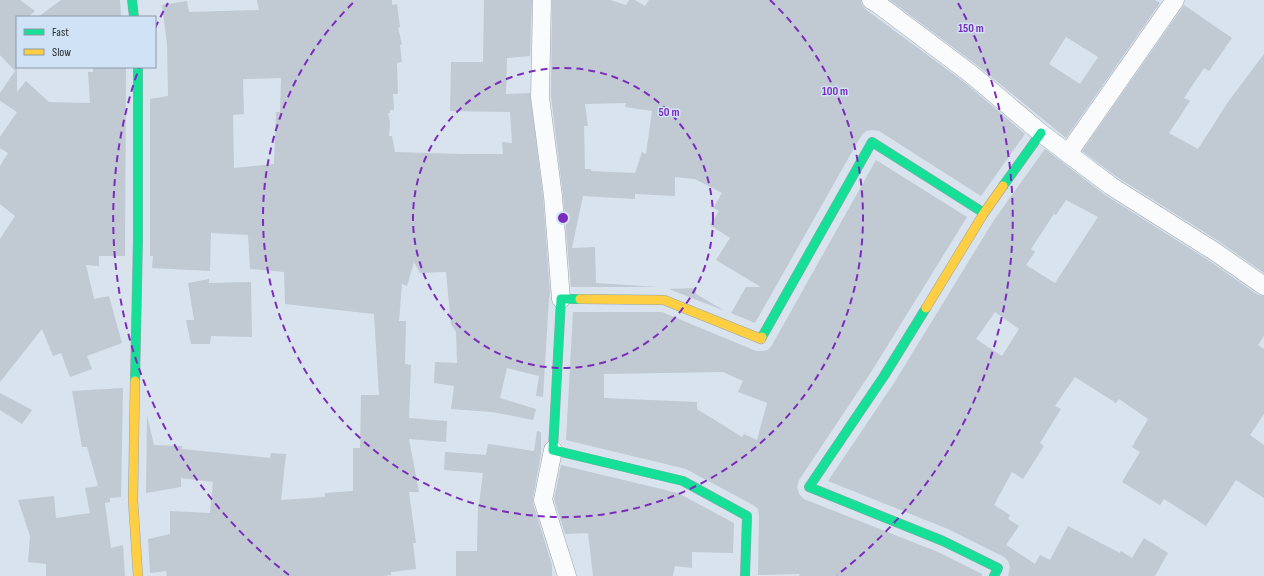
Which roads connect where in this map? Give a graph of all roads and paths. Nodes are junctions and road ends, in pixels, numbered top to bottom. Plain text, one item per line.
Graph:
1 (132, 0) edge
2 (542, 0) edge
3 (871, 0) edge
4 (1175, 0) edge
5 (134, 16) edge
6 (138, 68) edge
7 (1041, 133) junction
8 (1068, 152) junction
9 (984, 213) junction
10 (1264, 286) edge
11 (561, 299) junction
12 (554, 450) junction
13 (138, 576) edge
14 (567, 576) edge
15 (745, 576) edge
16 (994, 576) edge

1 - 5 street
2 - 11 street
3 - 7 street
4 - 8 street
6 - 13 street
7 - 8 street
7 - 9 street
8 - 10 street
9 - 11 street
9 - 16 street
11 - 12 street
12 - 14 street
12 - 15 street

